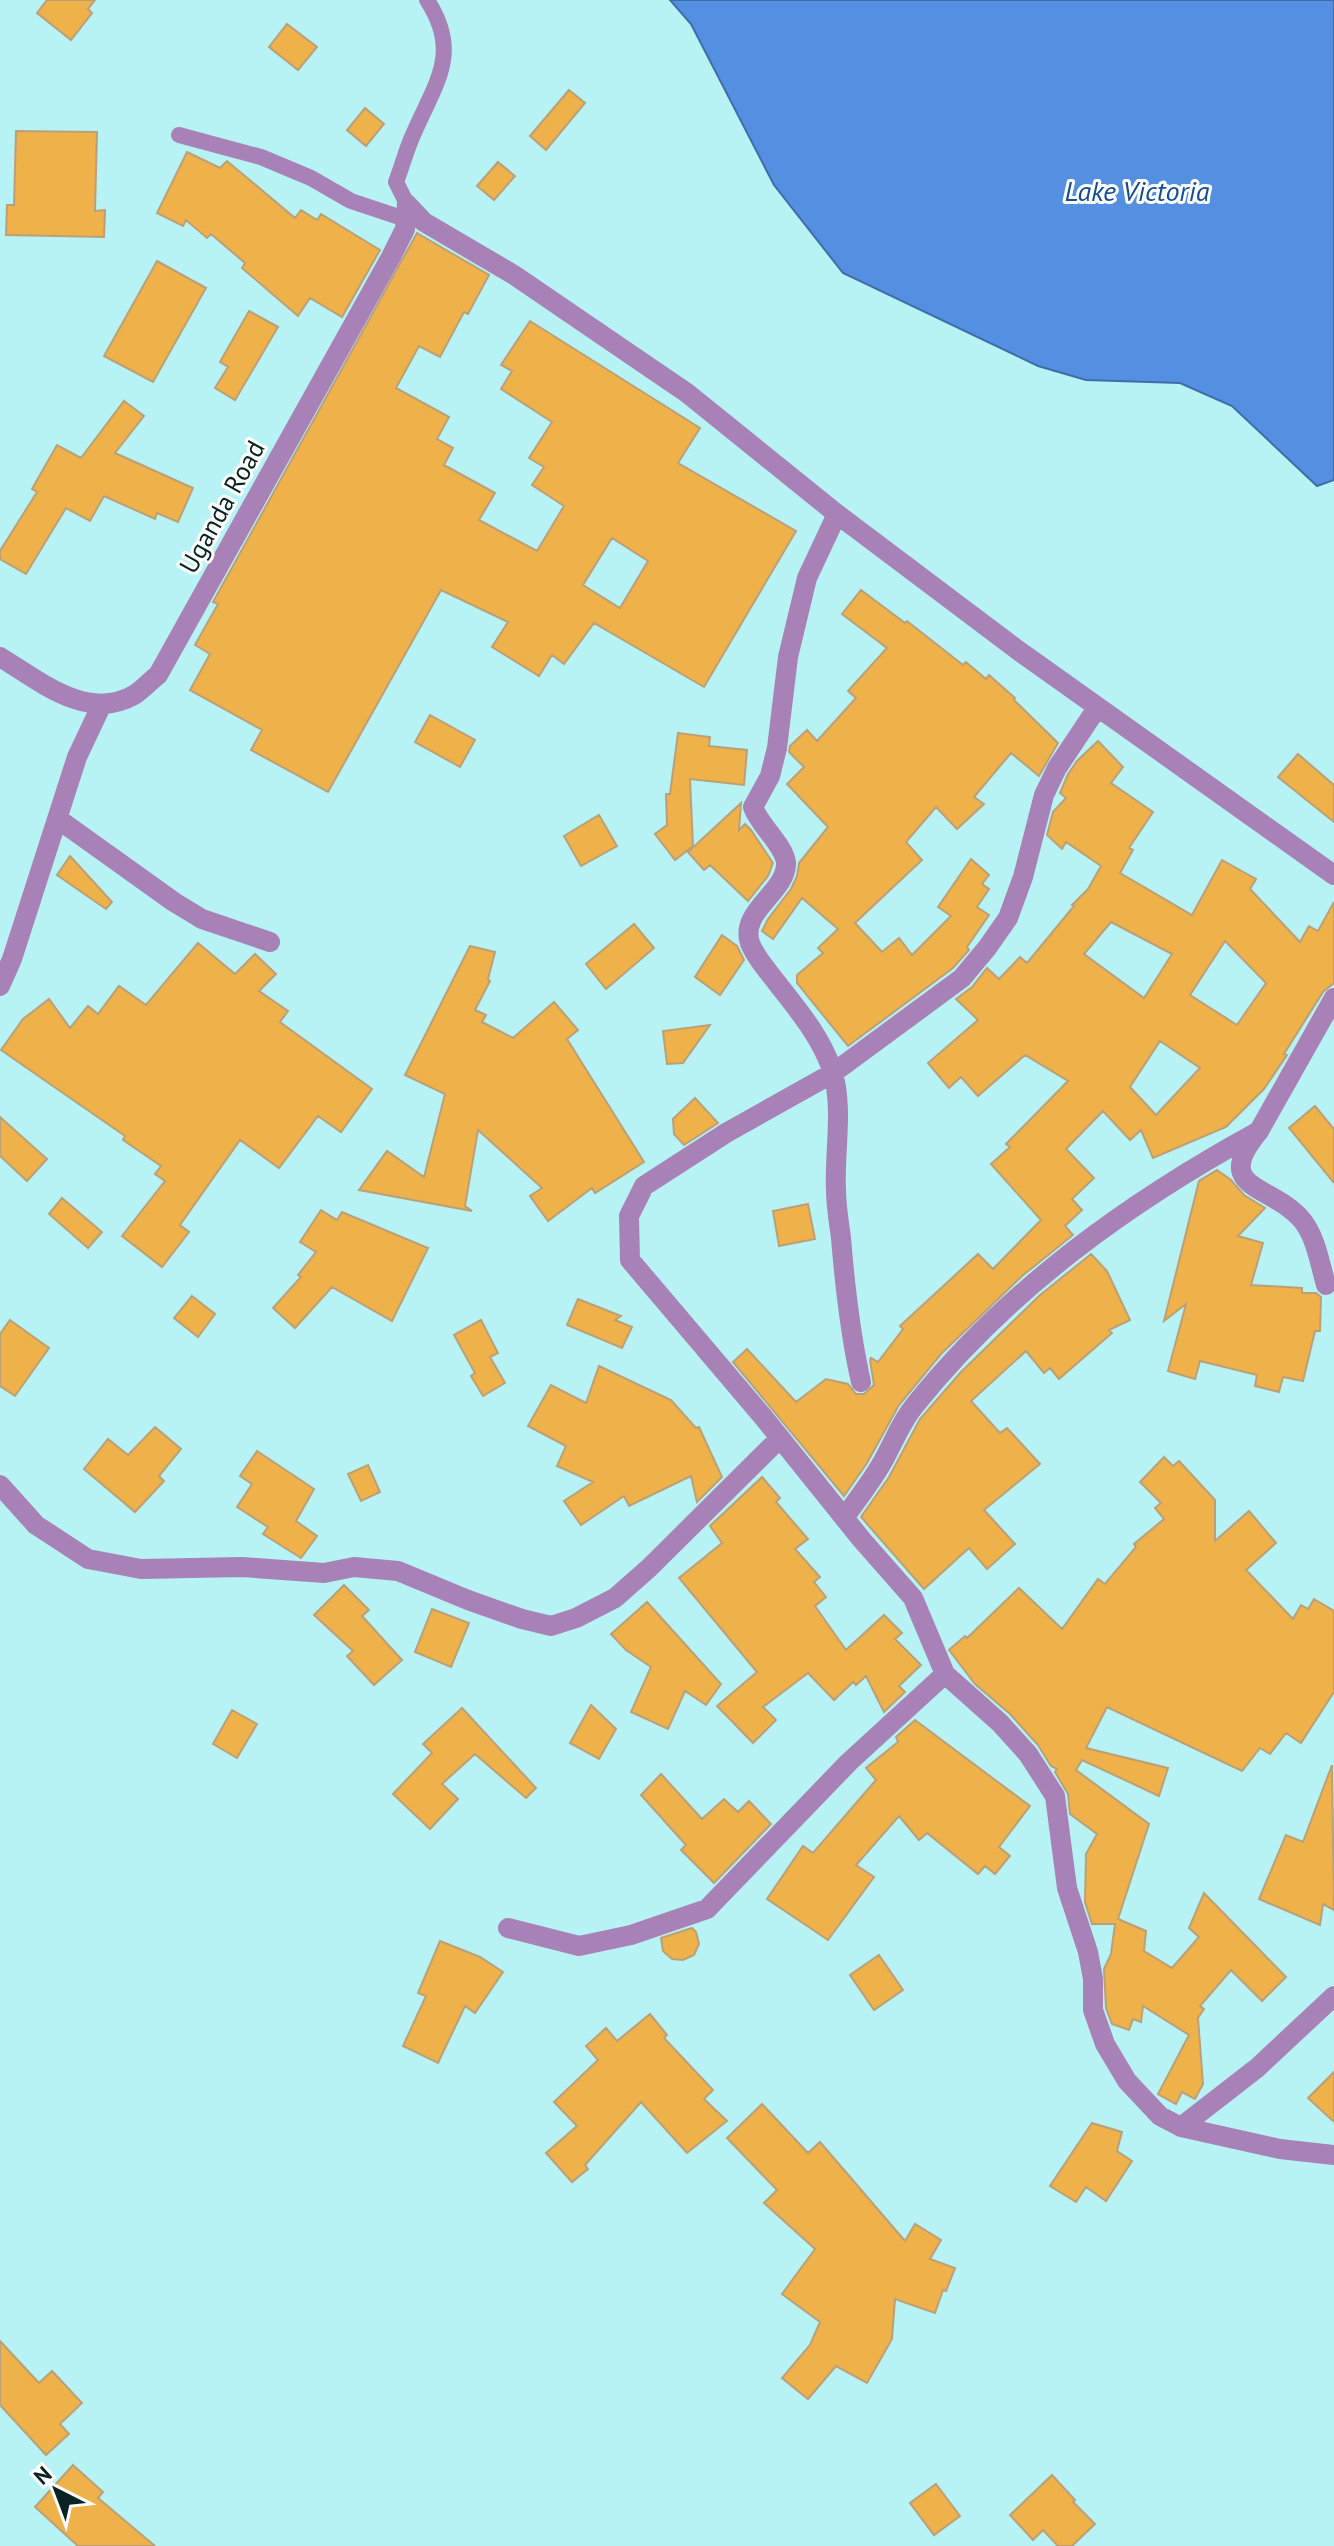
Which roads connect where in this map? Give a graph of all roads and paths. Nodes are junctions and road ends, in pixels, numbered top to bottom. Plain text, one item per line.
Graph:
1 (427, 0) edge
2 (179, 135) dead end
3 (406, 212) junction
4 (837, 514) junction
5 (0, 657) edge
6 (102, 704) junction
7 (1097, 708) junction
8 (58, 819) junction
9 (1334, 875) edge
10 (270, 942) dead end
11 (0, 986) edge
12 (1334, 998) edge
13 (833, 1073) junction
14 (1259, 1131) junction
15 (1326, 1285) dead end
16 (861, 1382) dead end
17 (780, 1438) junction
18 (0, 1485) edge
19 (844, 1518) junction
20 (945, 1674) junction
21 (508, 1928) dead end
22 (1334, 1996) edge
23 (1181, 2127) junction
24 (1334, 2155) edge

1 - 3 lane
2 - 3 lane
3 - 4 street
3 - 6 street, Uganda Road
4 - 7 street
4 - 13 street
5 - 6 street
6 - 8 street
7 - 9 street
7 - 13 street
8 - 10 street
8 - 11 street
12 - 14 street
13 - 16 street
13 - 17 street
14 - 15 street
14 - 19 street
17 - 18 street
17 - 19 street
19 - 20 street
20 - 21 street
20 - 23 street
22 - 23 street
23 - 24 street

